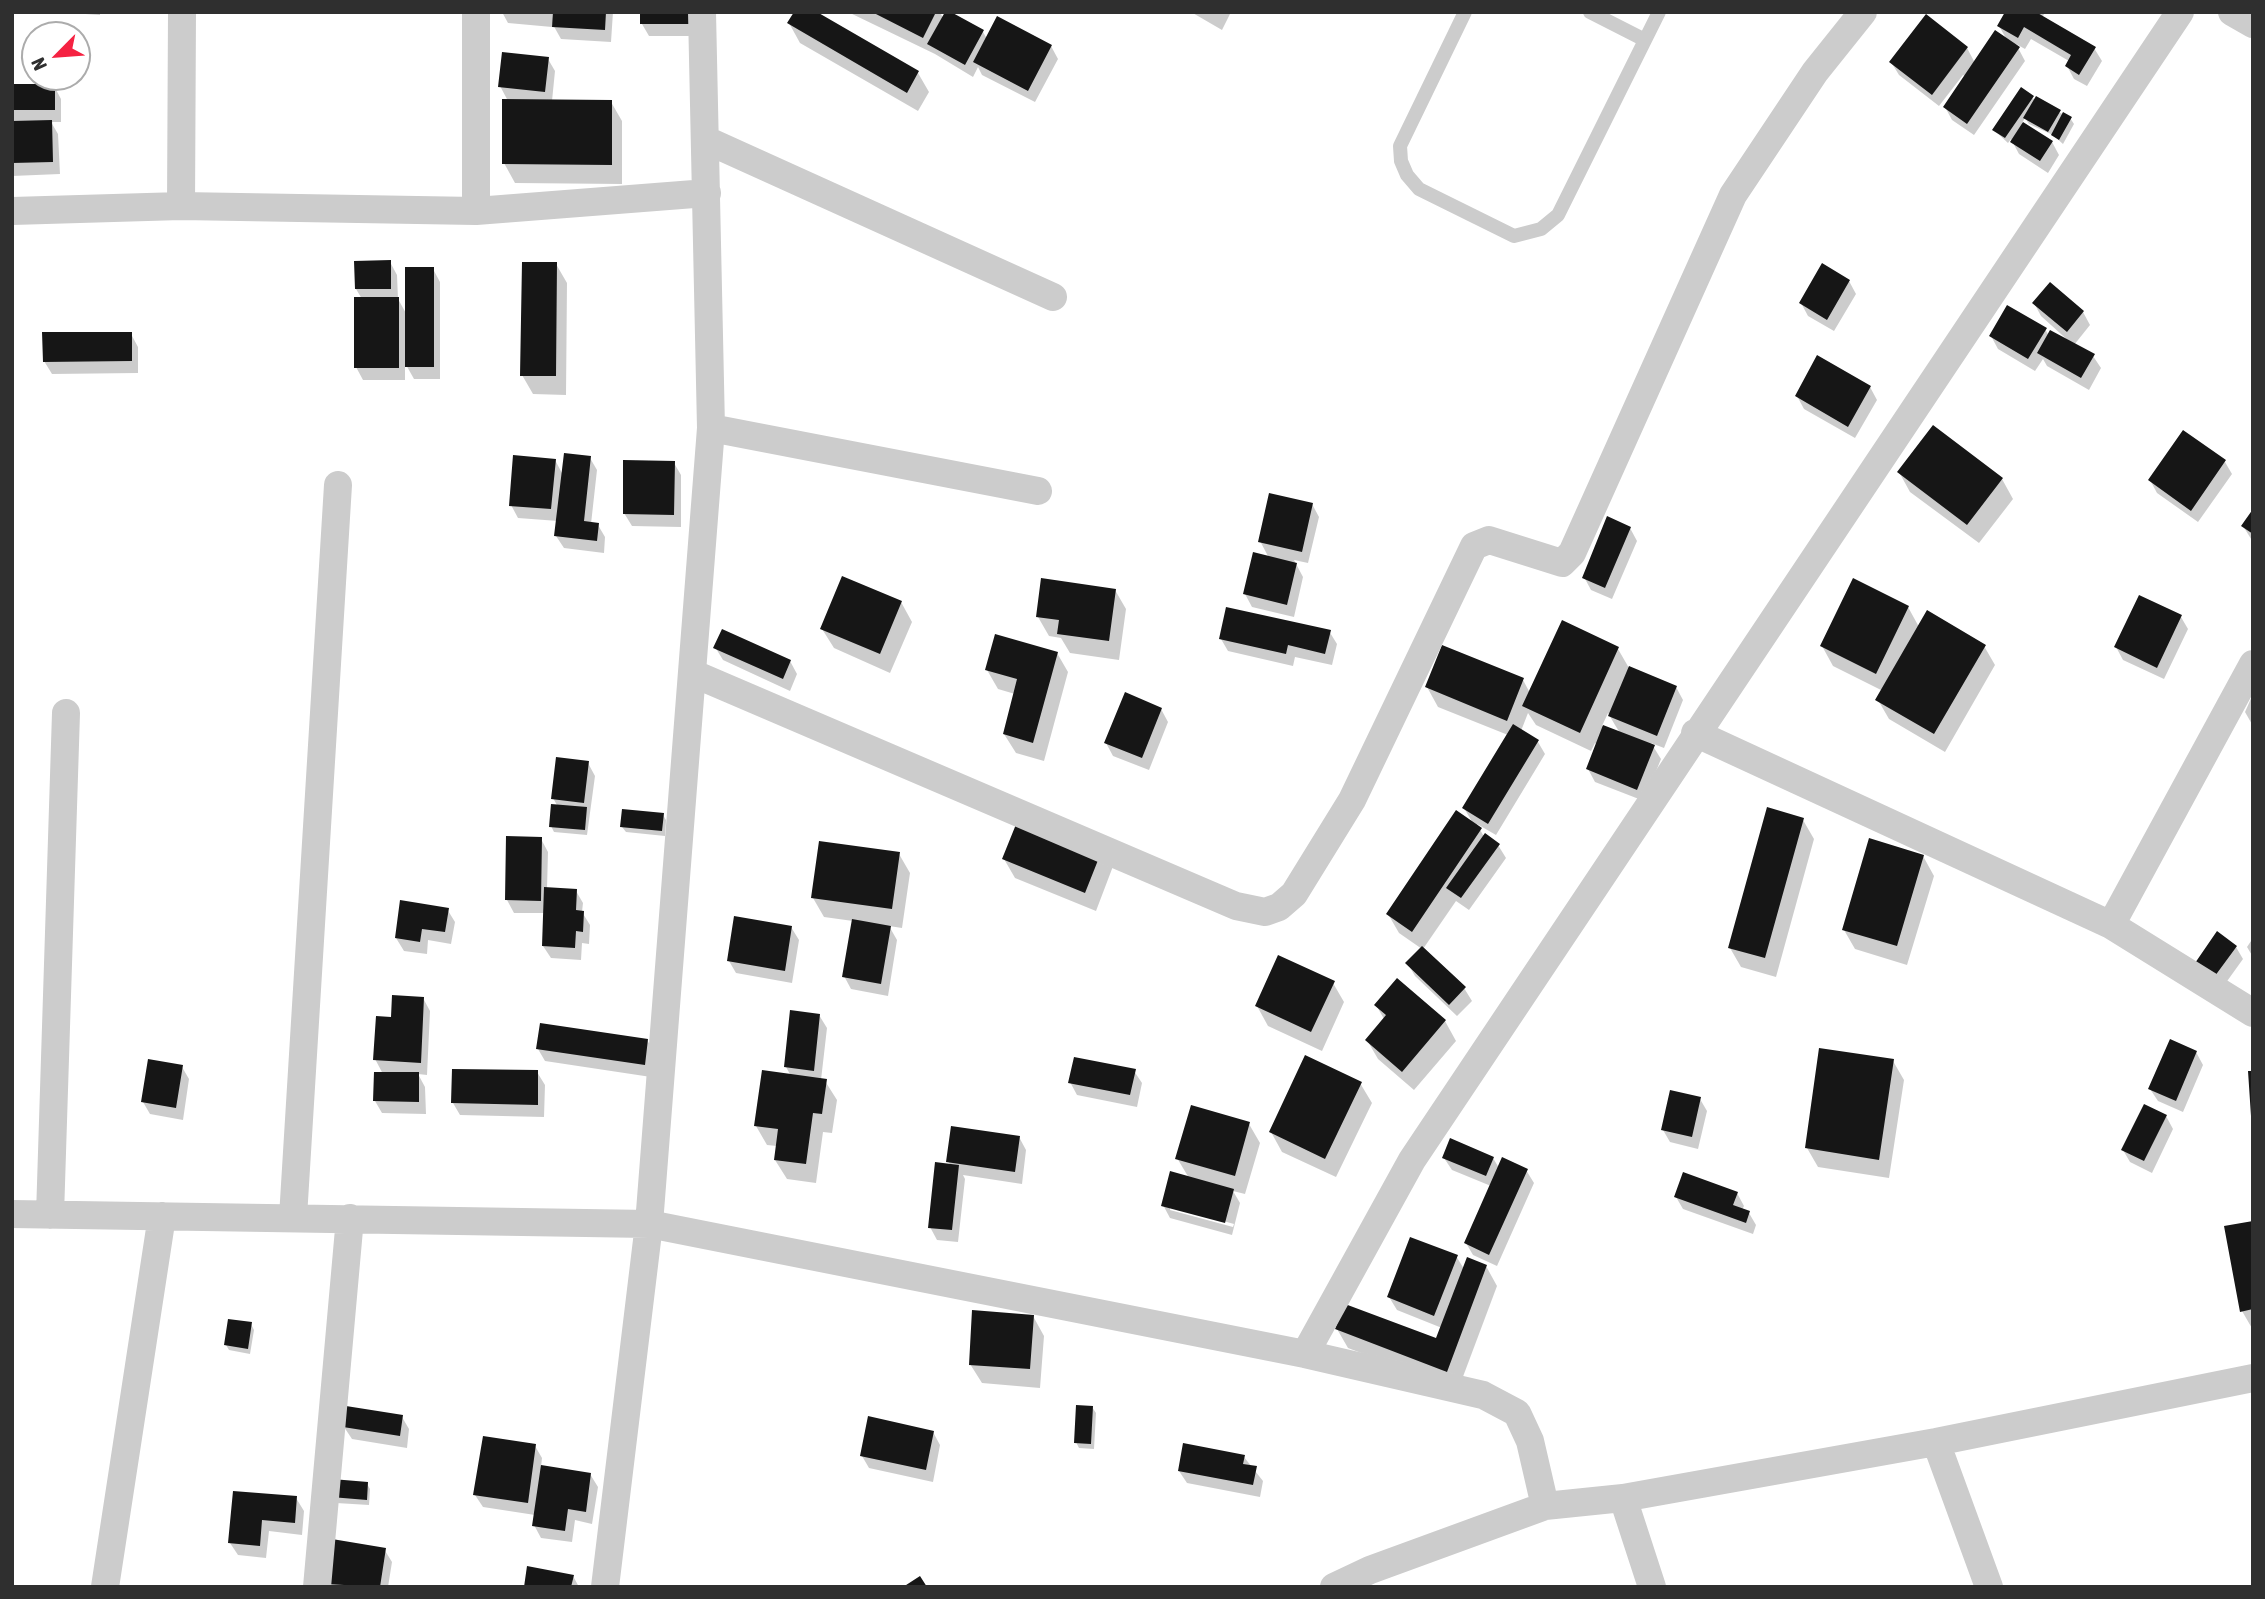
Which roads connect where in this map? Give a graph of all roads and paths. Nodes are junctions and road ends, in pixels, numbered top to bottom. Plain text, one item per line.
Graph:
1 (182, 12) edge
2 (476, 12) edge
3 (702, 12) edge
4 (1465, 12) edge
5 (1590, 12) edge
6 (1659, 12) edge
7 (1863, 12) edge
8 (2180, 12) edge
9 (2232, 12) edge
10 (2253, 24) edge
11 (1645, 40) junction
12 (706, 141) junction
13 (707, 193) junction
14 (181, 206) junction
15 (12, 211) edge
16 (476, 211) junction
17 (1053, 297) dead end
18 (711, 428) junction
19 (338, 485) dead end
20 (1038, 491) dead end
21 (2253, 664) edge
22 (692, 673) junction
23 (66, 713) dead end
24 (1695, 733) junction
25 (2111, 925) junction
26 (2253, 1013) edge
27 (12, 1214) edge
28 (50, 1215) junction
29 (162, 1216) junction
30 (293, 1217) junction
31 (350, 1218) junction
32 (649, 1224) junction
33 (1305, 1354) junction
34 (2253, 1378) edge
35 (1936, 1442) junction
36 (1623, 1498) junction
37 (1545, 1506) junction
38 (105, 1587) edge
39 (317, 1587) edge
40 (605, 1587) edge
41 (1334, 1587) edge
42 (1652, 1587) edge
43 (1989, 1587) edge

1 - 14 street
2 - 16 street
3 - 12 street
4 - 11 lane
5 - 11 lane
6 - 11 lane
7 - 22 street
8 - 24 street
9 - 10 street
12 - 13 street
12 - 17 street
13 - 16 street
13 - 18 street
14 - 15 street
14 - 16 street
18 - 20 street
18 - 22 street
19 - 30 street
21 - 25 street
22 - 32 street
23 - 28 street
24 - 25 street
24 - 33 street
25 - 26 street
27 - 28 street
28 - 29 street
29 - 30 street
29 - 38 street
30 - 31 street
31 - 32 street
31 - 39 street
32 - 33 street
32 - 40 street
33 - 37 street
34 - 35 street
35 - 36 street
35 - 43 street
36 - 37 street
36 - 42 street
37 - 41 street

